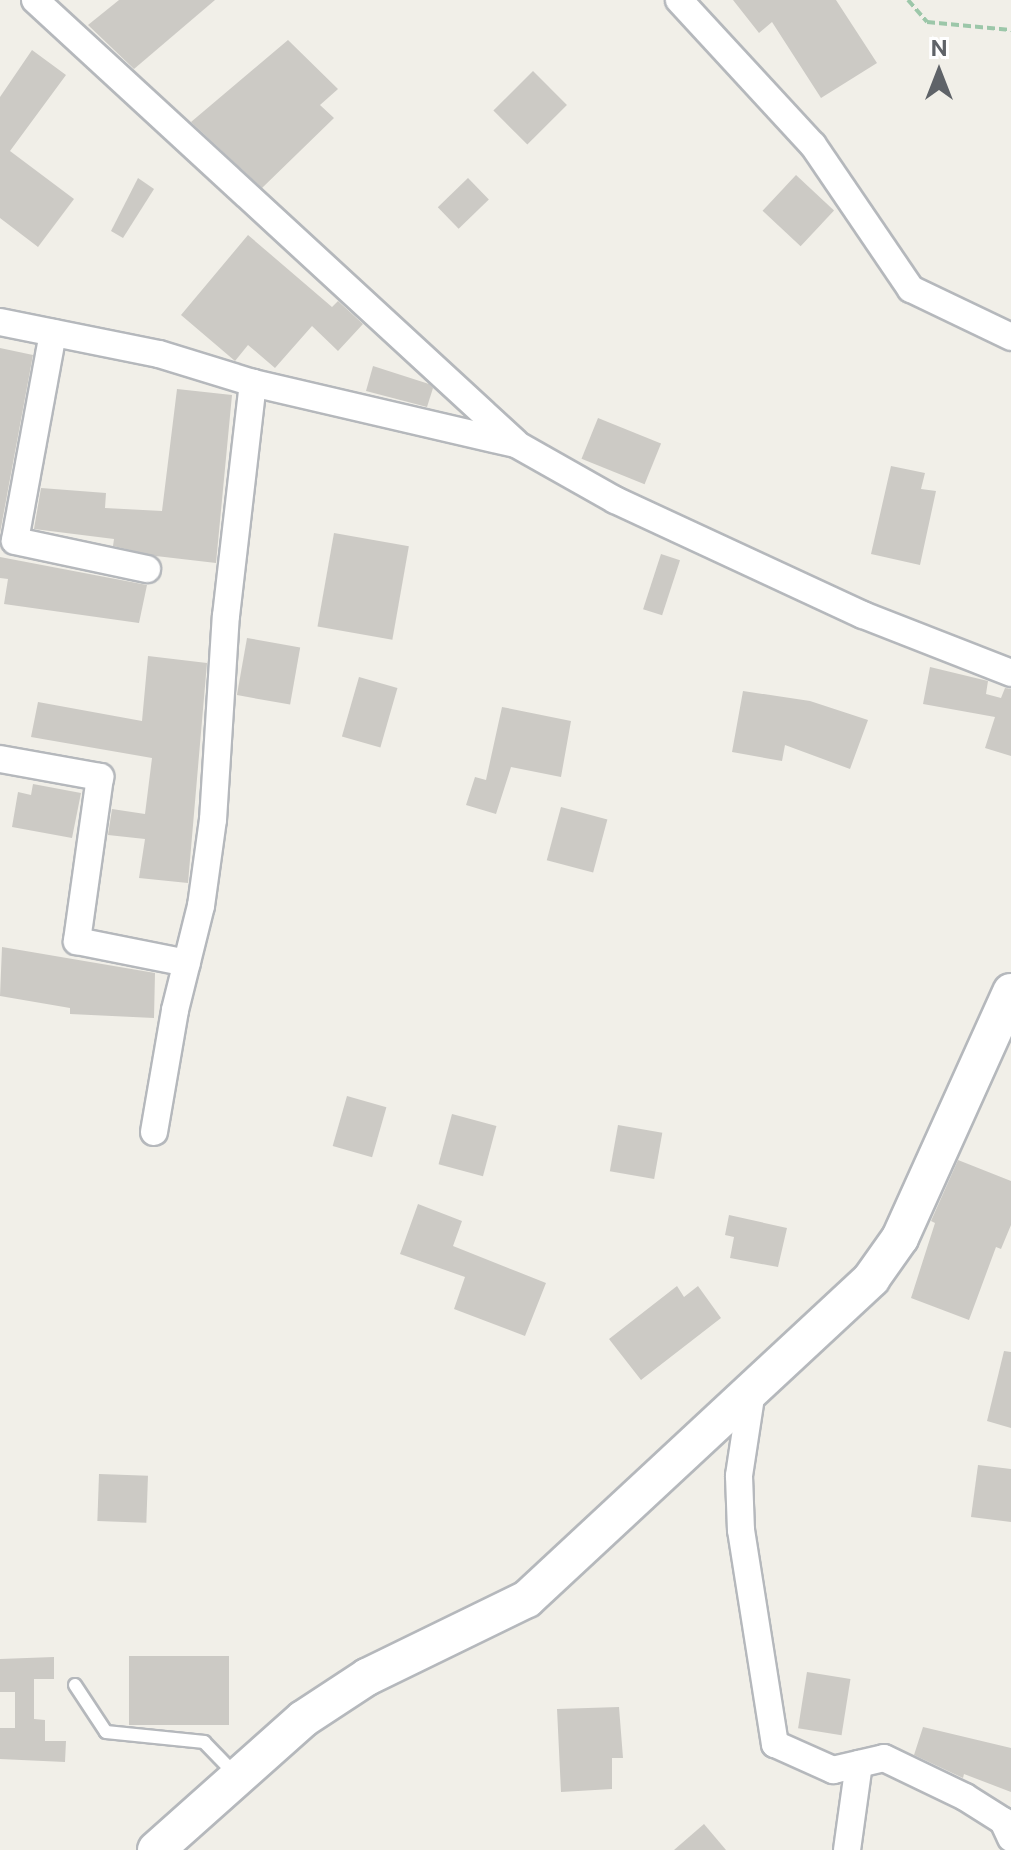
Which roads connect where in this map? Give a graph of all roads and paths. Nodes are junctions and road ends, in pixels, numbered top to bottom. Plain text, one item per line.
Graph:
1 (35, 0) edge
2 (679, 0) edge
3 (908, 0) edge
4 (1011, 30) edge
5 (0, 322) edge
6 (53, 333) junction
7 (1011, 337) edge
8 (253, 383) junction
9 (516, 444) junction
10 (147, 569) dead end
11 (1011, 673) edge
12 (0, 759) edge
13 (187, 963) junction
14 (1011, 992) edge
15 (154, 1132) dead end
16 (753, 1384) junction
17 (75, 1685) dead end
18 (859, 1764) junction
19 (238, 1778) junction
20 (1011, 1838) edge
21 (156, 1850) edge
22 (847, 1850) edge

1 - 9 street
2 - 7 street
3 - 4 path
5 - 6 street
6 - 8 street
6 - 10 street
8 - 9 street
8 - 13 street
9 - 11 street
12 - 13 street
13 - 15 street
14 - 16 street
16 - 18 street
16 - 19 street
17 - 19 lane
18 - 20 street
18 - 22 street
19 - 21 street

